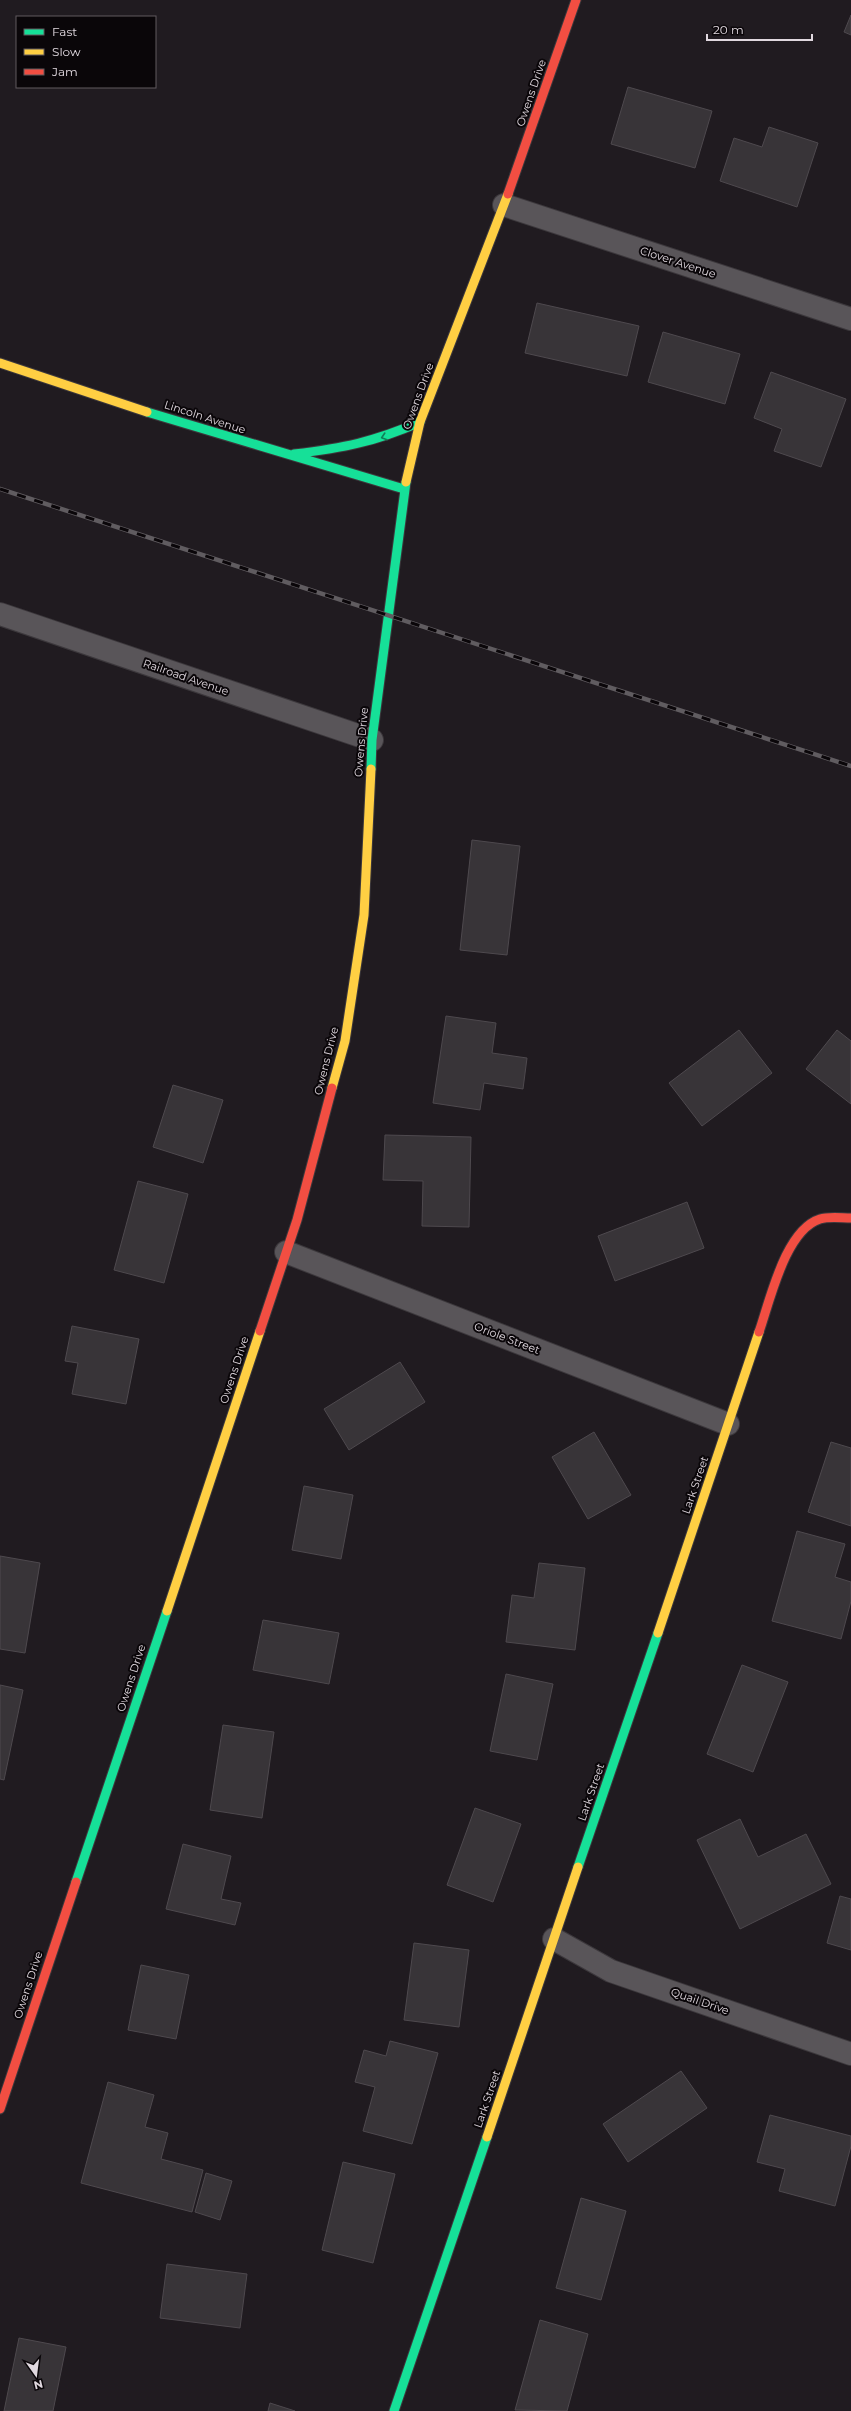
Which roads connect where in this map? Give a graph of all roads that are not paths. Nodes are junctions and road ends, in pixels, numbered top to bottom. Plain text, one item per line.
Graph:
1 (576, 0) edge
2 (504, 204) junction
3 (851, 319) edge
4 (0, 363) edge
5 (420, 422) junction
6 (285, 455) junction
7 (404, 489) junction
8 (0, 614) edge
9 (372, 740) junction
10 (849, 1217) edge
11 (286, 1252) junction
12 (728, 1424) junction
13 (554, 1939) junction
14 (851, 2054) edge
15 (0, 2109) edge
16 (394, 2411) edge

1 - 2 street, Owens Drive
2 - 3 street, Clover Avenue
2 - 5 street, Owens Drive
4 - 6 street, Lincoln Avenue
5 -> 6 street
5 - 7 street, Owens Drive
6 - 7 street, Lincoln Avenue
7 - 9 street, Owens Drive
8 - 9 street, Railroad Avenue
9 - 11 street, Owens Drive
10 - 12 street, Lark Street
11 - 12 street, Oriole Street
11 - 15 street, Owens Drive
12 - 13 street, Lark Street
13 - 14 street, Quail Drive
13 - 16 street, Lark Street

